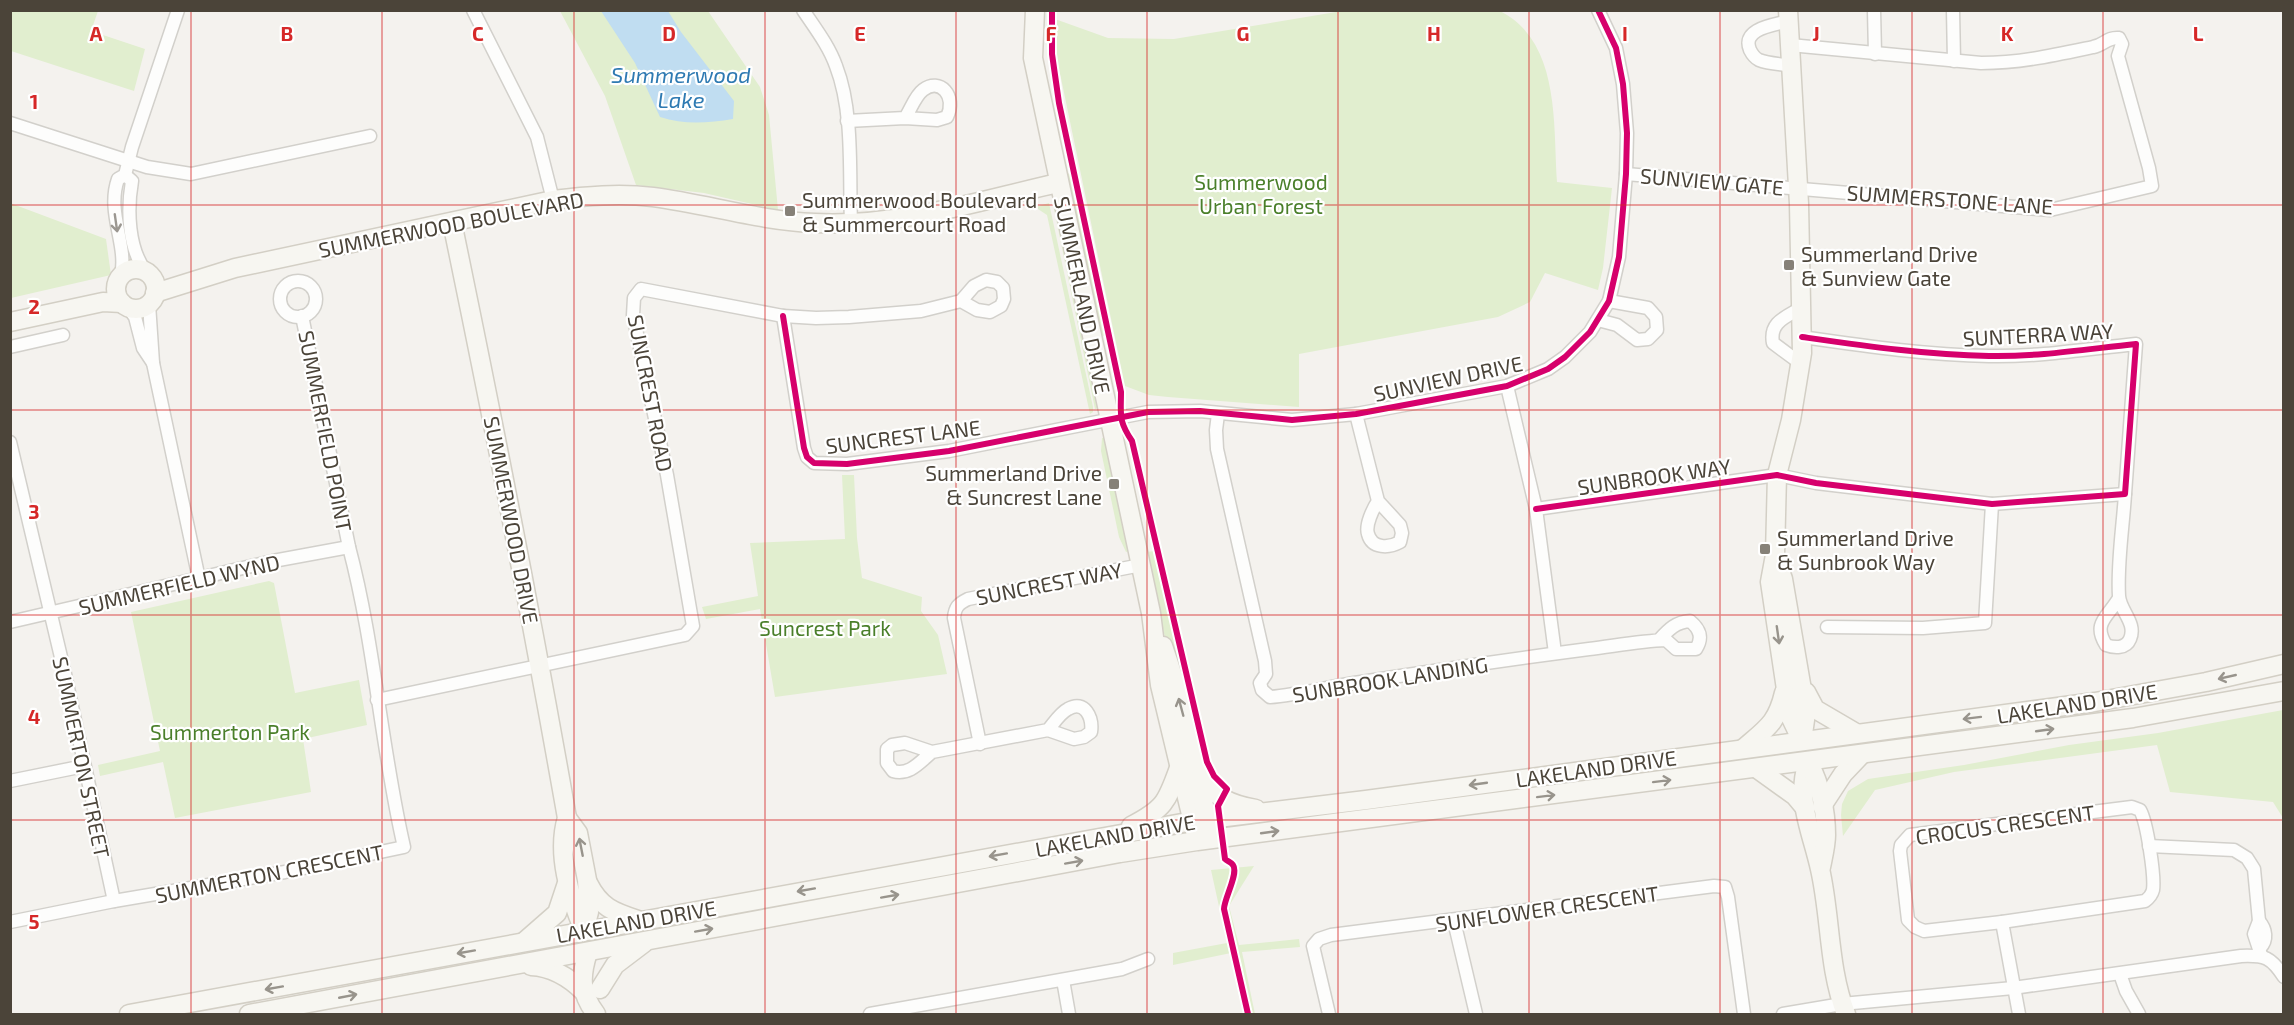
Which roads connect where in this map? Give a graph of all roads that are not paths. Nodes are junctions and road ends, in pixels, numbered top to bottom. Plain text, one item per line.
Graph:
1 (178, 10) edge
2 (473, 10) edge
3 (802, 10) edge
4 (1035, 10) edge
5 (1598, 10) edge
6 (1874, 10) edge
7 (1953, 10) edge
8 (1788, 16) edge
9 (1790, 45) junction
10 (1875, 54) junction
11 (1954, 61) junction
12 (1792, 66) junction
13 (905, 118) dead end
14 (847, 122) junction
15 (10, 123) edge
16 (370, 136) dead end
17 (129, 162) junction
18 (1626, 174) junction
19 (126, 175) junction
20 (1058, 183) junction
21 (1798, 188) junction
22 (553, 200) junction
23 (452, 222) junction
24 (851, 223) junction
25 (119, 279) junction
26 (150, 286) junction
27 (961, 301) dead end
28 (1609, 301) junction
29 (124, 305) junction
30 (1801, 308) junction
31 (10, 311) edge
32 (303, 316) dead end
33 (783, 316) junction
34 (34, 318) junction
35 (1598, 320) junction
36 (10, 322) edge
37 (63, 335) dead end
38 (1802, 337) junction
39 (38, 340) junction
40 (10, 346) edge
41 (153, 363) junction
42 (1800, 363) junction
43 (1507, 386) junction
44 (1218, 414) junction
45 (1356, 414) junction
46 (1110, 420) junction
47 (10, 442) edge
48 (1777, 475) junction
49 (2125, 494) junction
50 (1378, 501) dead end
51 (1992, 504) junction
52 (1536, 509) junction
53 (349, 547) junction
54 (1141, 565) junction
55 (199, 579) junction
56 (2119, 598) dead end
57 (50, 613) junction
58 (10, 622) edge
59 (1827, 627) dead end
60 (1659, 640) dead end
61 (1555, 653) junction
62 (540, 664) junction
63 (2283, 664) edge
64 (1794, 687) junction
65 (2283, 691) edge
66 (377, 700) junction
67 (1048, 730) dead end
68 (1856, 733) junction
69 (1802, 741) junction
70 (980, 744) junction
71 (1744, 748) junction
72 (1783, 751) junction
73 (932, 752) dead end
74 (1862, 754) junction
75 (1816, 757) junction
76 (1188, 764) junction
77 (84, 766) junction
78 (1756, 768) junction
79 (10, 781) edge
80 (1813, 807) junction
81 (1267, 812) junction
82 (567, 818) junction
83 (1200, 820) junction
84 (1117, 833) junction
85 (1204, 841) junction
86 (2149, 846) junction
87 (587, 880) junction
88 (568, 881) junction
89 (114, 901) junction
90 (640, 921) junction
91 (1454, 921) junction
92 (10, 922) edge
93 (2002, 922) junction
94 (584, 931) junction
95 (605, 939) junction
96 (532, 940) junction
97 (647, 941) junction
98 (568, 945) junction
99 (588, 952) junction
100 (2261, 952) junction
101 (1148, 959) dead end
102 (538, 960) junction
103 (512, 965) junction
104 (2120, 974) junction
105 (2283, 977) edge
106 (1063, 980) junction
107 (2013, 988) junction
108 (592, 990) junction
109 (1844, 1009) edge
110 (911, 1010) edge
111 (129, 1014) edge
112 (249, 1014) edge
113 (596, 1014) edge
114 (870, 1014) edge
115 (1069, 1014) edge
116 (1329, 1014) edge
117 (1476, 1014) edge
118 (1744, 1014) edge
119 (1783, 1014) edge
120 (2019, 1014) edge
121 (2139, 1014) edge

1 - 17 street
2 - 22 street
3 - 14 street
4 - 20 main road, SUMMERLAND DRIVE
5 - 18 street, SUNVIEW DRIVE
6 - 10 street
7 - 11 street
8 - 9 main road
8 - 12 street
9 - 10 street, SUMMERSTONE LANE
9 - 12 main road
10 - 11 street, SUMMERSTONE LANE
11 - 21 street, SUMMERSTONE LANE
12 - 21 main road
13 - 14 street
14 - 24 street
15 - 17 street
16 - 17 street
17 - 19 street
18 - 21 street, SUNVIEW GATE
18 - 28 street, SUNVIEW DRIVE
19 -> 25 street
19 - 26 street
20 - 24 main road, SUMMERWOOD BOULEVARD
20 - 46 main road, SUMMERLAND DRIVE
21 - 30 main road
22 - 23 main road, SUMMERWOOD BOULEVARD
22 - 24 main road, SUMMERWOOD BOULEVARD
23 - 26 main road, SUMMERWOOD BOULEVARD
23 - 62 main road, SUMMERWOOD DRIVE
25 - 26 main road
25 - 29 main road
25 - 31 main road
26 - 29 main road
26 - 41 street
27 - 33 street, SUNCREST ROAD
28 - 35 street, SUNVIEW DRIVE
28 - 35 street
29 - 34 main road
29 - 41 street
30 - 38 main road
30 - 42 street
32 - 53 street, SUMMERFIELD POINT
33 - 46 street, SUNCREST LANE
33 - 62 street, SUNCREST ROAD
34 - 36 main road
34 - 39 street
35 - 43 street, SUNVIEW DRIVE
37 - 39 street
38 - 42 main road
38 - 49 street, SUNTERRA WAY
39 - 40 street
41 - 55 street
42 - 48 main road
43 - 45 street, SUNVIEW DRIVE
43 - 52 street
44 - 45 street, SUNVIEW DRIVE
44 - 46 street, SUNVIEW DRIVE
44 - 61 street, SUNBROOK LANDING
45 - 50 street
46 - 54 main road, SUMMERLAND DRIVE
47 - 57 street, SUMMERTON STREET
48 - 51 street
48 - 52 street, SUNBROOK WAY
48 - 64 main road
49 - 51 street
49 - 56 street
51 - 59 street
52 - 61 street
53 - 55 street, SUMMERFIELD WYND
53 - 66 street, SUMMERTON CRESCENT
54 - 70 street, SUNCREST WAY
54 - 76 main road, SUMMERLAND DRIVE
55 - 57 street, SUMMERFIELD WYND
57 - 58 street, SUMMERFIELD WYND
57 - 77 street, SUMMERTON STREET
60 - 61 street, SUNBROOK LANDING
62 - 66 street
62 - 82 main road, SUMMERWOOD DRIVE
63 -> 68 main road, LAKELAND DRIVE
64 - 68 main road
64 - 69 main road
64 - 71 main road
74 -> 65 main road, LAKELAND DRIVE
66 - 89 street, SUMMERTON CRESCENT
67 - 70 street
68 - 69 main road, LAKELAND DRIVE
68 - 75 main road
69 - 71 main road, LAKELAND DRIVE
69 - 72 main road
69 - 75 main road
70 - 73 street
71 - 72 main road
71 -> 81 main road, LAKELAND DRIVE
72 - 75 main road
72 - 78 main road
74 - 75 main road, LAKELAND DRIVE
74 - 80 main road
75 - 78 main road, LAKELAND DRIVE
75 - 80 main road
76 - 81 main road
76 - 83 main road, SUMMERLAND DRIVE
76 - 84 main road
77 - 79 street
77 - 89 street, SUMMERTON STREET
78 - 80 main road
85 -> 78 main road, LAKELAND DRIVE
80 - 109 main road
81 - 83 main road, LAKELAND DRIVE
87 -> 82 main road, SUMMERWOOD DRIVE
82 - 88 main road, SUMMERWOOD DRIVE
83 - 84 main road, LAKELAND DRIVE
83 - 85 main road, SUMMERLAND DRIVE
84 -> 90 main road, LAKELAND DRIVE
97 -> 85 main road, LAKELAND DRIVE
86 - 93 street, CROCUS CRESCENT
86 - 93 street, CROCUS CRESCENT
86 - 100 street
87 - 90 main road
87 - 94 main road, SUMMERWOOD DRIVE
88 - 94 main road, SUMMERWOOD DRIVE
88 - 96 main road
89 - 92 street, SUMMERTON CRESCENT
90 - 94 main road, LAKELAND DRIVE
90 - 95 main road
91 - 116 street, SUNFLOWER CRESCENT
91 - 117 street
91 - 118 street, SUNFLOWER CRESCENT
93 - 107 street
94 - 95 main road
94 - 96 main road, LAKELAND DRIVE
94 - 98 main road
95 - 97 main road
95 - 99 main road
96 - 98 main road
96 -> 111 main road, LAKELAND DRIVE
97 - 99 main road, LAKELAND DRIVE
97 - 108 main road
98 - 99 main road
98 - 102 main road
99 - 102 main road, LAKELAND DRIVE
99 - 108 main road
100 - 104 street
100 - 105 street
101 - 106 street
102 - 103 main road, LAKELAND DRIVE
103 - 108 main road
112 -> 103 main road, LAKELAND DRIVE
104 - 107 street
104 - 121 street
106 - 110 street
106 - 115 street
107 - 109 street
107 - 120 street
108 - 113 main road
109 - 119 street
110 - 114 street

